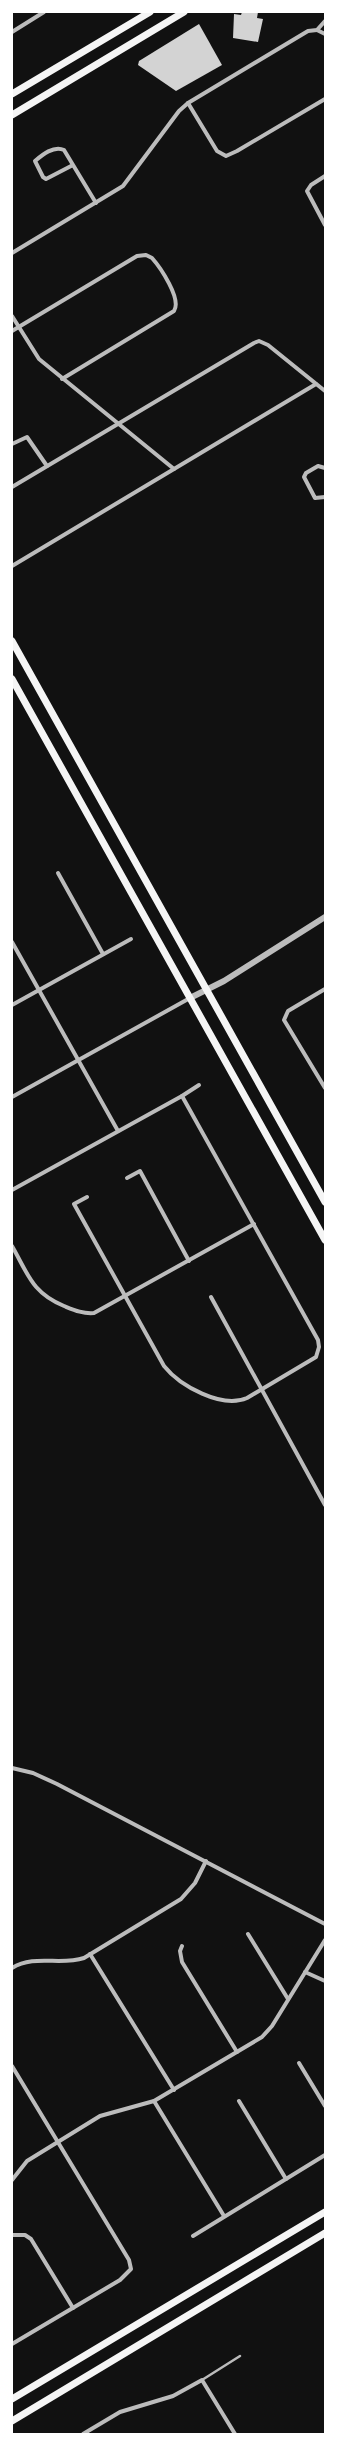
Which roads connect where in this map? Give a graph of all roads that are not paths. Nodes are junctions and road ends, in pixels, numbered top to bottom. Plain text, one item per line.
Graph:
1 (44, 12) edge
2 (150, 12) edge
3 (184, 12) edge
4 (325, 21) edge
5 (317, 30) junction
6 (12, 32) edge
7 (325, 34) edge
8 (12, 94) edge
9 (325, 99) edge
10 (188, 103) junction
11 (12, 115) edge
12 (73, 165) junction
13 (325, 176) edge
14 (96, 203) junction
15 (325, 225) edge
16 (12, 253) edge
17 (12, 316) edge
18 (19, 328) junction
19 (12, 332) edge
20 (62, 378) junction
21 (316, 384) junction
22 (325, 391) edge
23 (118, 424) junction
24 (12, 444) edge
25 (47, 466) junction
26 (325, 468) edge
27 (174, 469) junction
28 (12, 487) edge
29 (325, 498) edge
30 (12, 566) edge
31 (12, 641) edge
32 (12, 679) edge
33 (58, 873) dead end
34 (325, 918) edge
35 (131, 939) dead end
36 (12, 942) edge
37 (103, 954) junction
38 (206, 989) junction
39 (325, 989) edge
40 (39, 990) junction
41 (190, 998) junction
42 (12, 1005) edge
43 (78, 1061) junction
44 (199, 1085) dead end
45 (325, 1088) edge
46 (182, 1096) junction
47 (12, 1097) edge
48 (118, 1131) junction
49 (127, 1178) dead end
50 (12, 1190) edge
51 (87, 1197) dead end
52 (325, 1202) edge
53 (254, 1224) junction
54 (325, 1240) edge
55 (12, 1246) edge
56 (189, 1261) junction
57 (125, 1296) junction
58 (211, 1297) dead end
59 (261, 1390) junction
60 (325, 1505) edge
61 (12, 1768) edge
62 (206, 1861) junction
63 (325, 1924) edge
64 (248, 1934) dead end
65 (325, 1940) edge
66 (182, 1946) dead end
67 (90, 1954) junction
68 (12, 1968) edge
69 (304, 1972) junction
70 (325, 1981) edge
71 (288, 1998) junction
72 (237, 2052) junction
73 (299, 2063) dead end
74 (12, 2066) edge
75 (174, 2090) junction
76 (154, 2101) junction
77 (239, 2101) dead end
78 (325, 2106) edge
79 (58, 2142) junction
80 (325, 2155) edge
81 (286, 2179) junction
82 (12, 2180) edge
83 (325, 2212) edge
84 (224, 2216) junction
85 (325, 2233) edge
86 (12, 2234) edge
87 (193, 2236) dead end
88 (73, 2308) junction
89 (12, 2344) edge
90 (240, 2356) dead end
91 (202, 2380) junction
92 (12, 2399) edge
93 (12, 2421) edge
94 (83, 2434) edge
95 (235, 2434) edge

1 - 6 street
2 - 8 main road
3 - 11 main road
4 - 5 street
5 - 7 street
5 - 10 street
9 - 10 street
10 - 14 street
12 - 12 street
12 - 14 street
13 - 15 street
14 - 16 street
17 - 18 street
18 - 19 street
18 - 20 street
18 - 20 street
20 - 23 street
21 - 22 street
21 - 23 street
21 - 27 street
23 - 25 street
23 - 27 street
24 - 25 street
25 - 28 street
26 - 29 street
27 - 30 street
31 - 38 main road
32 - 41 main road
33 - 37 street
34 - 38 street
35 - 37 street
36 - 40 street
37 - 40 street
38 - 41 street
38 - 52 main road
39 - 45 street
40 - 42 street
40 - 43 street
41 - 43 street
41 - 54 main road
43 - 47 street
43 - 48 street
44 - 46 street
46 - 48 street
46 - 53 street
48 - 50 street
49 - 56 street
51 - 57 street
53 - 56 street
53 - 59 street
55 - 57 street
56 - 57 street
57 - 59 street
58 - 59 street
59 - 60 street
61 - 62 street
62 - 63 street
62 - 67 street
64 - 71 street
65 - 69 street
66 - 72 street
67 - 68 street
67 - 75 street
69 - 70 street
69 - 71 street
71 - 72 street
72 - 75 street
73 - 78 street
74 - 79 street
75 - 76 street
76 - 79 street
76 - 84 street
77 - 81 street
79 - 82 street
79 - 88 street
80 - 81 street
81 - 84 street
83 - 92 main road
84 - 87 street
85 - 93 main road
86 - 88 street
88 - 89 street
90 - 91 lane
91 - 94 street
91 - 95 street

